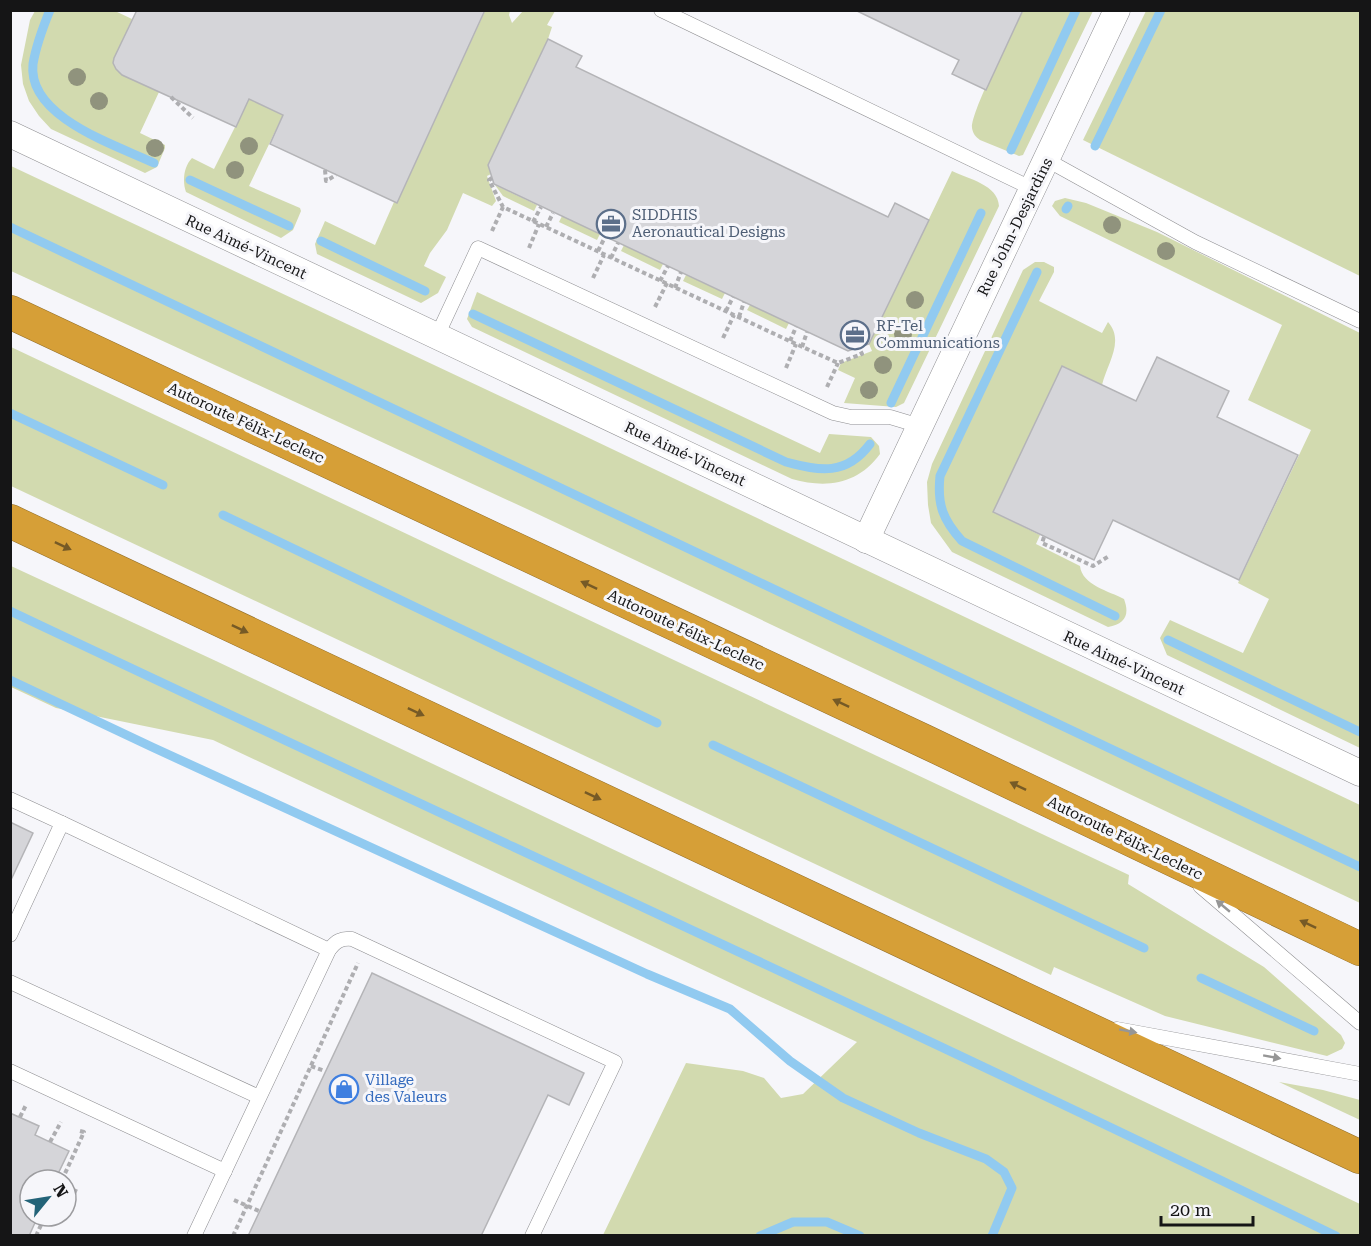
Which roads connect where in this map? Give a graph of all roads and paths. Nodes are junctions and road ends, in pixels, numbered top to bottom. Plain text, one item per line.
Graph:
1 (661, 10) edge
2 (1117, 10) edge
3 (171, 97) dead end
4 (193, 118) dead end
5 (10, 134) edge
6 (1047, 160) junction
7 (325, 170) dead end
8 (336, 175) dead end
9 (492, 178) dead end
10 (1033, 189) junction
11 (541, 207) dead end
12 (553, 213) dead end
13 (533, 222) junction
14 (546, 227) junction
15 (605, 237) dead end
16 (618, 243) dead end
17 (598, 251) junction
18 (611, 258) junction
19 (668, 266) dead end
20 (681, 272) dead end
21 (660, 281) junction
22 (675, 288) junction
23 (733, 297) dead end
24 (744, 302) dead end
25 (726, 311) junction
26 (10, 312) edge
27 (739, 317) junction
28 (1360, 321) edge
29 (796, 327) dead end
30 (807, 332) dead end
31 (437, 336) junction
32 (790, 341) junction
33 (802, 346) junction
34 (859, 348) dead end
35 (920, 426) junction
36 (10, 521) edge
37 (1044, 537) dead end
38 (866, 540) junction
39 (1108, 556) dead end
40 (1360, 773) edge
41 (10, 799) edge
42 (62, 823) junction
43 (1167, 858) junction
44 (10, 935) edge
45 (1360, 949) edge
46 (329, 950) junction
47 (357, 965) dead end
48 (10, 982) edge
49 (1071, 1021) junction
50 (1360, 1023) edge
51 (311, 1066) junction
52 (10, 1071) edge
53 (325, 1071) dead end
54 (1360, 1074) edge
55 (259, 1097) junction
56 (18, 1102) dead end
57 (26, 1105) junction
58 (34, 1109) dead end
59 (20, 1118) dead end
60 (52, 1118) dead end
61 (61, 1122) junction
62 (68, 1125) dead end
63 (76, 1129) dead end
64 (51, 1142) dead end
65 (1360, 1157) edge
66 (68, 1168) edge
67 (225, 1170) junction
68 (247, 1205) junction
69 (259, 1211) dead end
70 (194, 1236) edge
71 (233, 1236) edge
72 (532, 1236) edge

1 - 10 lane
2 - 6 street, Rue John-Desjardins
3 - 4 path
5 - 31 street, Rue Aimé-Vincent
6 - 10 street, Rue John-Desjardins
6 - 28 lane
7 - 8 path
9 - 13 path
10 - 35 street, Rue John-Desjardins
11 - 13 path
12 - 14 path
13 - 14 path
14 - 17 path
15 - 17 path
16 - 18 path
17 - 18 path
18 - 21 path
19 - 21 path
20 - 22 path
21 - 22 path
22 - 25 path
23 - 25 path
24 - 27 path
25 - 27 path
43 -> 26 highway, Autoroute Félix-Leclerc
27 - 32 path
29 - 32 path
30 - 33 path
31 - 35 lane
31 - 38 street, Rue Aimé-Vincent
32 - 33 path
33 - 34 path
35 - 38 street, Rue John-Desjardins
36 -> 49 highway
37 - 39 path
38 - 40 street, Rue Aimé-Vincent
41 - 42 lane
42 - 44 lane
42 - 46 lane
45 -> 43 highway, Autoroute Félix-Leclerc
50 -> 43 lane
46 - 55 lane
46 - 72 lane
47 - 51 path
48 - 55 lane
49 -> 54 lane
49 - 65 highway
51 - 53 path
51 - 68 path
52 - 67 lane
55 - 67 lane
56 - 57 path
57 - 58 path
57 - 59 path
60 - 61 path
61 - 62 path
61 - 64 path
63 - 66 path
67 - 70 lane
68 - 69 path
68 - 71 path

